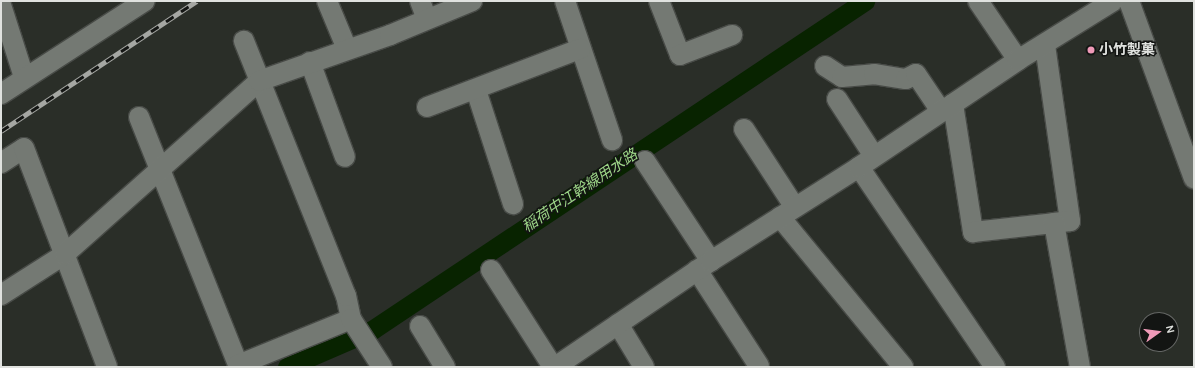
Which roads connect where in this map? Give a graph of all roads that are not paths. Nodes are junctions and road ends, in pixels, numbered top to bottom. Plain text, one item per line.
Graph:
1 (145, 1) edge
2 (327, 1) edge
3 (472, 1) edge
4 (565, 1) edge
5 (659, 1) edge
6 (978, 1) edge
7 (1113, 1) edge
8 (1129, 1) edge
9 (424, 10) edge
10 (2, 14) edge
11 (732, 35) dead end
12 (244, 41) dead end
13 (1045, 45) junction
14 (347, 49) junction
15 (580, 49) junction
16 (1018, 60) junction
17 (310, 62) junction
18 (826, 66) dead end
19 (24, 78) junction
20 (259, 81) junction
21 (476, 90) junction
22 (1, 94) edge
23 (836, 99) dead end
24 (427, 107) dead end
25 (947, 108) junction
26 (139, 118) dead end
27 (744, 129) dead end
28 (612, 140) dead end
29 (345, 157) dead end
30 (645, 161) dead end
31 (867, 161) junction
32 (1, 163) edge
33 (160, 169) junction
34 (1194, 179) edge
35 (513, 204) dead end
36 (787, 211) junction
37 (1054, 223) junction
38 (65, 254) junction
39 (704, 266) junction
40 (491, 270) dead end
41 (1, 295) edge
42 (351, 319) junction
43 (618, 324) junction
44 (420, 326) dead end
45 (236, 366) edge
46 (759, 366) edge
47 (107, 367) edge
48 (382, 367) edge
49 (445, 367) edge
50 (554, 367) edge
51 (644, 367) edge
52 (903, 367) edge
53 (995, 367) edge
54 (1080, 367) edge

1 - 19 street
2 - 14 street
3 - 9 street
4 - 15 street
5 - 11 street
6 - 16 street
7 - 13 street
8 - 34 street
9 - 14 street
10 - 19 street
12 - 20 street
13 - 16 street
13 - 37 street
14 - 17 street
15 - 21 street
15 - 28 street
16 - 25 street
17 - 20 street
17 - 29 street
18 - 25 street
19 - 22 street
20 - 33 street
20 - 42 street
21 - 24 street
21 - 35 street
23 - 31 street
25 - 31 street
25 - 37 street
26 - 33 street
27 - 36 street
30 - 39 street
31 - 36 street
31 - 53 street
32 - 38 street
33 - 38 street
33 - 45 street
36 - 39 street
36 - 52 street
37 - 54 street
38 - 41 street
38 - 47 street
39 - 43 street
39 - 46 street
40 - 50 street
42 - 45 street
42 - 48 street
43 - 50 street
43 - 51 street
44 - 49 street

